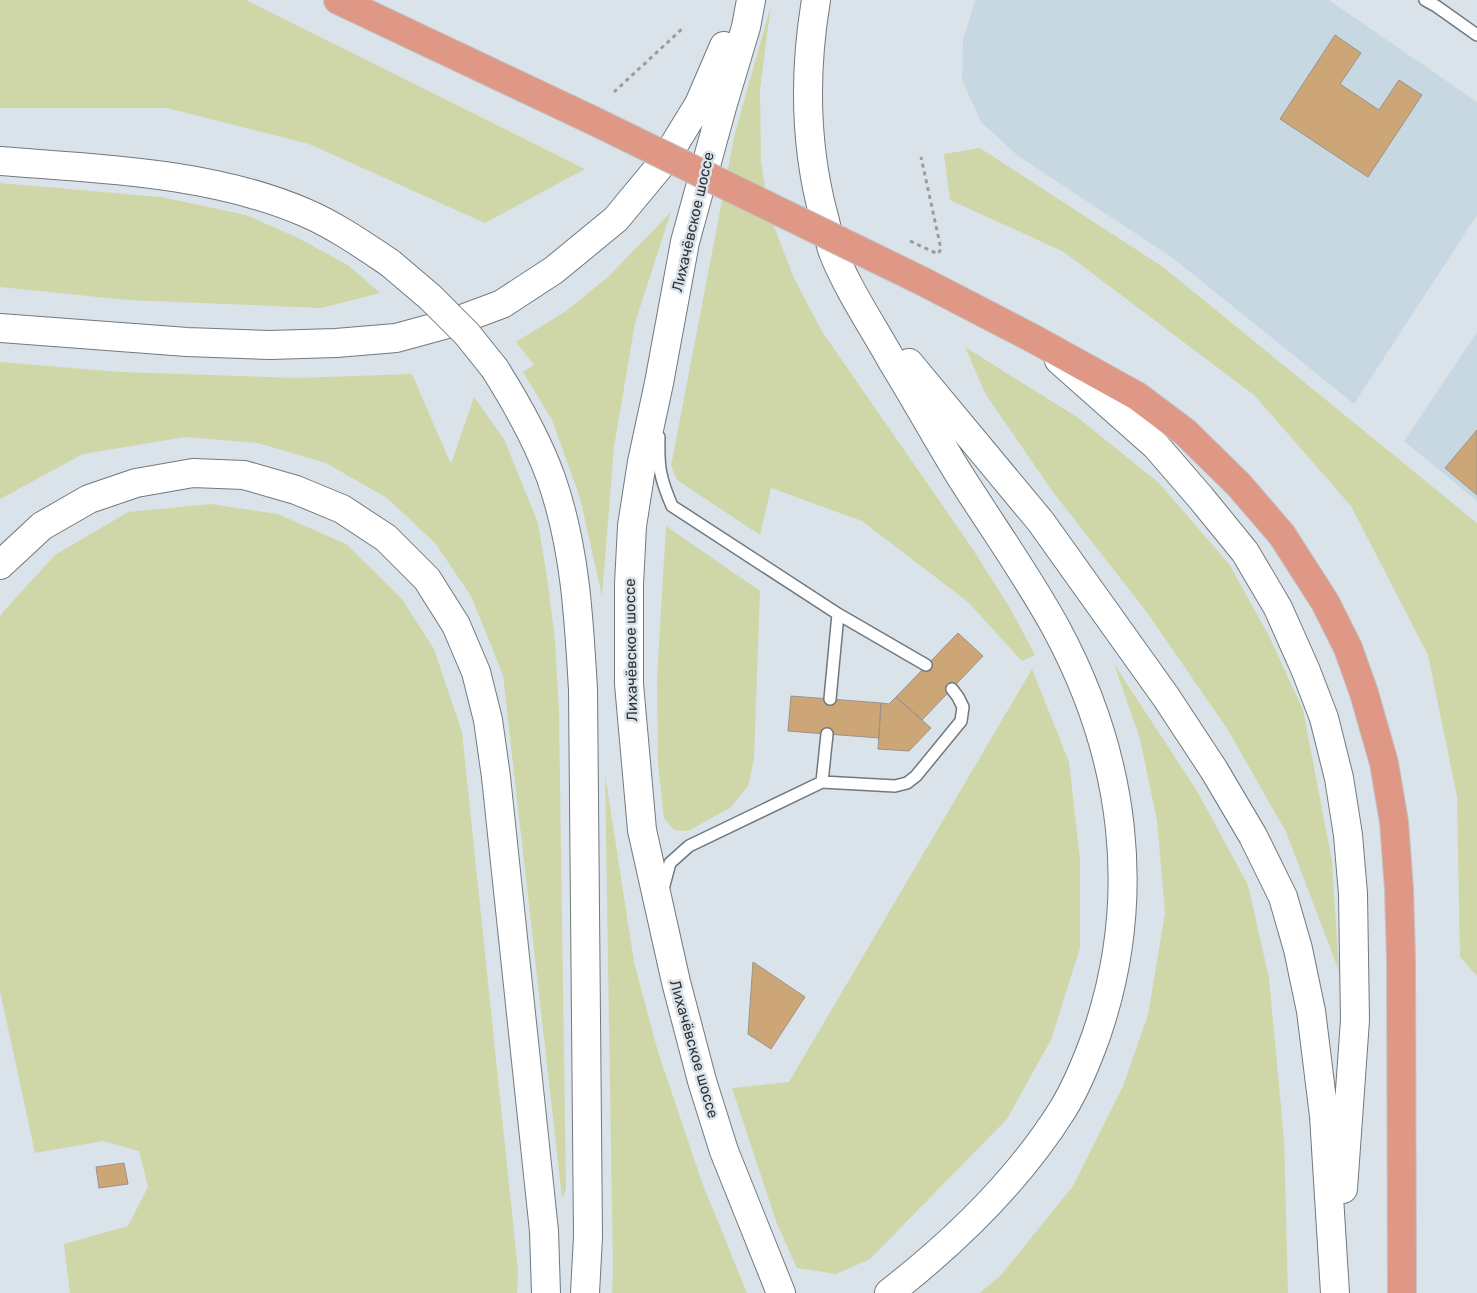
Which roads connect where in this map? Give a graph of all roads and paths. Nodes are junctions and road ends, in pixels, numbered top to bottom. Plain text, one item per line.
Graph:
1 (338, 0) edge
2 (741, 0) edge
3 (752, 0) edge
4 (816, 0) edge
5 (1425, 0) edge
6 (683, 28) dead end
7 (1477, 35) edge
8 (614, 92) dead end
9 (921, 157) dead end
10 (0, 161) edge
11 (910, 241) dead end
12 (856, 298) junction
13 (0, 328) edge
14 (1034, 339) junction
15 (660, 383) junction
16 (0, 565) edge
17 (838, 614) junction
18 (926, 666) dead end
19 (952, 689) dead end
20 (830, 700) dead end
21 (827, 734) dead end
22 (822, 782) junction
23 (663, 931) junction
24 (546, 1293) edge
25 (585, 1293) edge
26 (780, 1293) edge
27 (889, 1293) edge
28 (1335, 1293) edge
29 (1402, 1293) edge

1 - 14 highway, bridge
2 - 13 main road
3 - 15 main road, Лихачёвское шоссе
4 - 12 main road
5 - 7 lane
6 - 8 path
9 - 11 path
10 - 25 main road, bridge
12 - 27 main road
12 - 28 main road
14 - 28 main road
14 - 29 highway
15 - 17 lane
15 - 23 main road, Лихачёвское шоссе
16 - 24 main road
17 - 18 lane
17 - 20 lane
19 - 22 lane
21 - 22 lane
22 - 23 lane
23 - 26 main road, Лихачёвское шоссе

